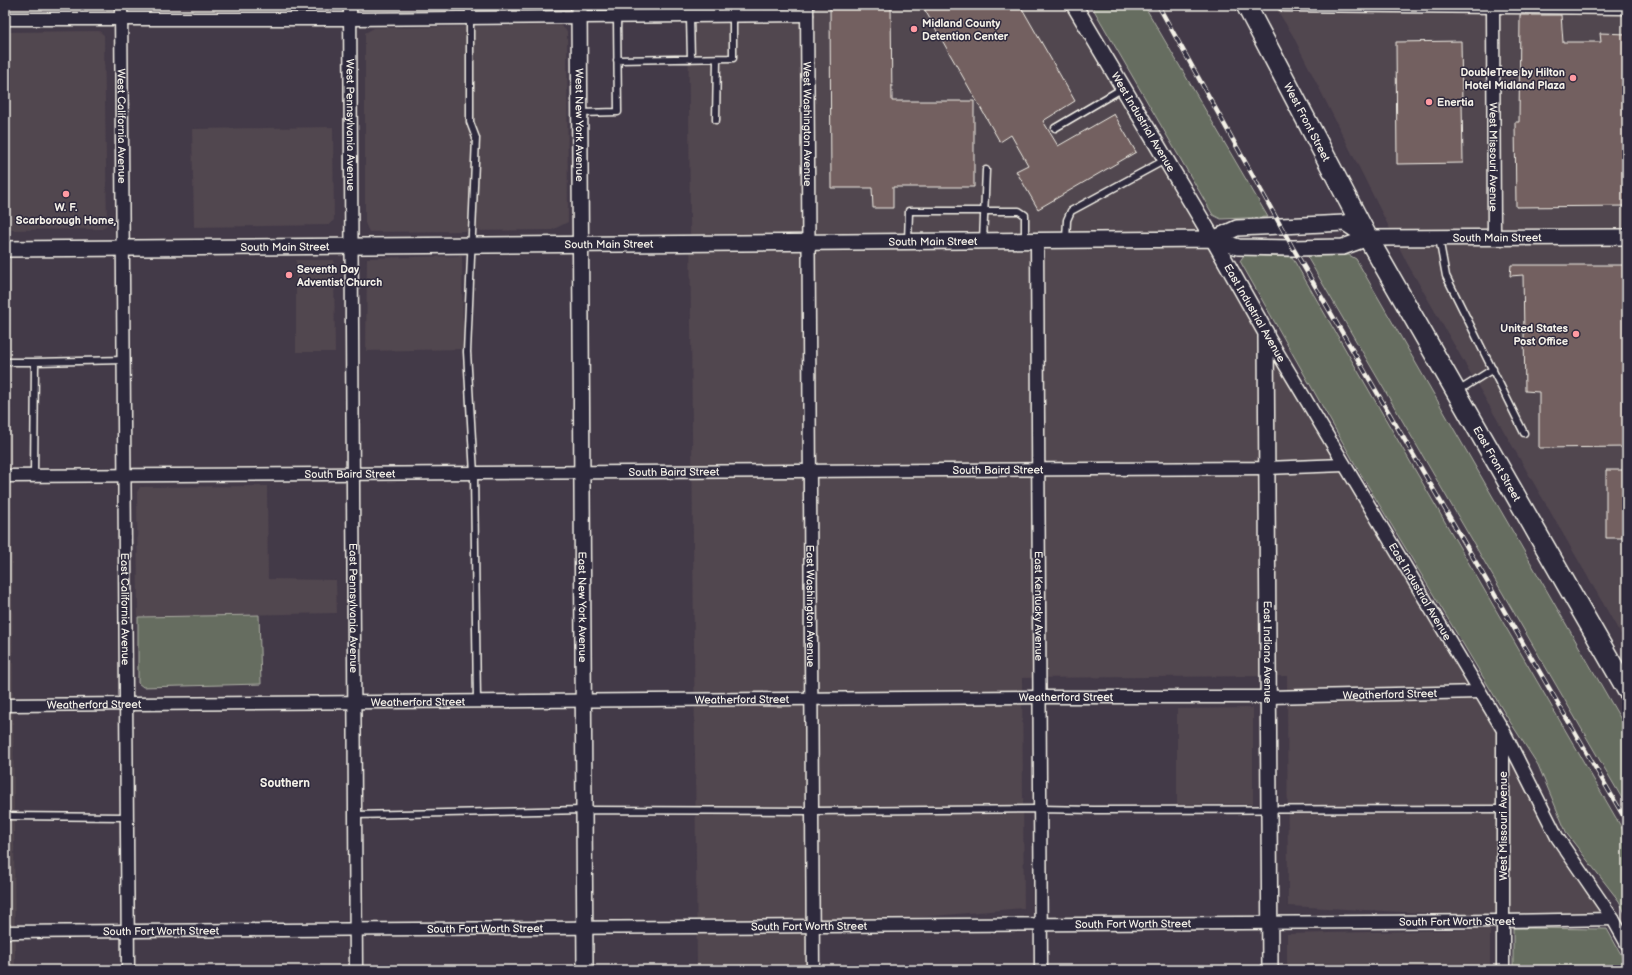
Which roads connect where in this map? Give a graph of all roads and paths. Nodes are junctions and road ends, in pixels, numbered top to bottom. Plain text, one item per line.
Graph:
1 (121, 5) edge
2 (350, 5) edge
3 (468, 5) edge
4 (1074, 5) edge
5 (1246, 5) edge
6 (1284, 5) edge
7 (1493, 6) edge
8 (1619, 7) edge
9 (807, 10) edge
10 (579, 11) edge
11 (733, 16) junction
12 (617, 17) junction
13 (690, 17) junction
14 (470, 18) junction
15 (5, 19) edge
16 (121, 19) junction
17 (350, 19) junction
18 (691, 59) junction
19 (717, 59) junction
20 (617, 60) junction
21 (1123, 88) junction
22 (580, 113) junction
23 (716, 120) dead end
24 (1055, 128) dead end
25 (1166, 160) junction
26 (986, 170) dead end
27 (984, 211) junction
28 (1627, 237) edge
29 (1213, 238) junction
30 (1368, 238) junction
31 (1438, 238) junction
32 (1494, 238) junction
33 (1066, 240) junction
34 (983, 241) junction
35 (1031, 241) junction
36 (908, 242) junction
37 (808, 243) junction
38 (580, 244) junction
39 (472, 245) junction
40 (350, 246) junction
41 (123, 248) junction
42 (5, 249) edge
43 (1266, 333) junction
44 (124, 360) junction
45 (5, 362) edge
46 (35, 362) junction
47 (1493, 369) junction
48 (1456, 392) junction
49 (1524, 433) dead end
50 (1344, 465) junction
51 (1266, 468) junction
52 (1038, 470) junction
53 (810, 471) junction
54 (582, 473) junction
55 (474, 474) junction
56 (124, 475) junction
57 (352, 475) junction
58 (5, 476) edge
59 (34, 476) junction
60 (1627, 690) edge
61 (1479, 692) junction
62 (1039, 697) junction
63 (1268, 697) junction
64 (812, 699) junction
65 (583, 700) junction
66 (477, 701) junction
67 (354, 702) junction
68 (126, 704) junction
69 (5, 705) edge
70 (1503, 730) junction
71 (1040, 809) junction
72 (1503, 809) junction
73 (584, 810) junction
74 (1269, 810) junction
75 (812, 812) junction
76 (355, 815) junction
77 (5, 816) edge
78 (127, 817) junction
79 (1613, 919) junction
80 (1503, 921) junction
81 (1269, 923) junction
82 (1040, 924) junction
83 (812, 926) junction
84 (585, 928) junction
85 (356, 929) junction
86 (127, 931) junction
87 (5, 932) edge
88 (1627, 944) edge
89 (128, 970) edge
90 (356, 970) edge
91 (586, 970) edge
92 (813, 970) edge
93 (1041, 970) edge
94 (1270, 970) edge
95 (1503, 970) edge

1 - 16 street, West California Avenue
2 - 17 street, West Pennsylvania Avenue
3 - 14 lane
4 - 21 street, West Industrial Avenue
5 - 30 main road, West Front Street
6 - 7 street
7 - 8 street
7 - 32 street, West Missouri Avenue
9 - 11 street
9 - 37 street, West Washington Avenue
10 - 12 street
10 - 14 street
10 - 22 street, West New York Avenue
11 - 13 street
11 - 19 lane
12 - 13 street
12 - 20 lane
13 - 18 lane
14 - 17 street
14 - 39 lane
15 - 16 street
16 - 17 street
16 - 41 street, West California Avenue
17 - 40 street, West Pennsylvania Avenue
18 - 19 lane
18 - 20 lane
19 - 23 lane
20 - 22 lane
21 - 24 lane
21 - 25 street, West Industrial Avenue
22 - 38 street, West New York Avenue
25 - 29 street, West Industrial Avenue
25 - 33 lane
26 - 27 lane
27 - 34 lane
27 - 35 lane
27 - 36 lane
28 - 32 street, South Main Street
29 - 30 street, South Main Street
29 - 30 street, South Main Street
29 - 33 street, South Main Street
29 - 43 street, East Industrial Avenue
30 - 31 street, South Main Street
30 - 48 main road, East Front Street
31 - 32 street, South Main Street
31 - 47 lane
33 - 35 street, South Main Street
34 - 35 street, South Main Street
34 - 36 street, South Main Street
35 - 52 street, East Kentucky Avenue
36 - 37 street, South Main Street
37 - 38 street, South Main Street
37 - 53 street, East Washington Avenue
38 - 39 street, South Main Street
38 - 54 street, East New York Avenue
39 - 40 street, South Main Street
39 - 55 lane
40 - 41 street, South Main Street
40 - 57 street, East Pennsylvania Avenue
41 - 42 street, South Main Street
41 - 44 street, East California Avenue
43 - 50 street, East Industrial Avenue
43 - 51 street, East Indiana Avenue
44 - 46 lane
44 - 56 street, East California Avenue
45 - 46 lane
46 - 59 lane
47 - 48 lane
47 - 49 lane
48 - 60 main road, East Front Street
50 - 51 street, South Baird Street
50 - 61 street, East Industrial Avenue
51 - 52 street, South Baird Street
51 - 63 street, East Indiana Avenue
52 - 53 street, South Baird Street
52 - 62 street, East Kentucky Avenue
53 - 54 street, South Baird Street
53 - 64 street, East Washington Avenue
54 - 55 street, South Baird Street
54 - 65 street, East New York Avenue
55 - 57 street, South Baird Street
55 - 66 lane
56 - 57 street, South Baird Street
56 - 59 street, South Baird Street
56 - 68 street, East California Avenue
57 - 67 street, East Pennsylvania Avenue
58 - 59 street, South Baird Street
61 - 63 street, Weatherford Street
61 - 70 street, East Industrial Avenue
62 - 63 street, Weatherford Street
62 - 64 street, Weatherford Street
62 - 71 street, East Kentucky Avenue
63 - 74 street, East Indiana Avenue
64 - 65 street, Weatherford Street
64 - 75 street, East Washington Avenue
65 - 66 street, Weatherford Street
65 - 73 street, East New York Avenue
66 - 67 street, Weatherford Street
67 - 68 street, Weatherford Street
67 - 76 street, East Pennsylvania Avenue
68 - 69 street, Weatherford Street
68 - 78 street, East California Avenue
70 - 72 street, West Missouri Avenue
70 - 79 street, East Industrial Avenue
71 - 74 lane
71 - 75 lane
71 - 82 street, East Kentucky Avenue
72 - 74 lane
72 - 80 street, West Missouri Avenue
73 - 75 lane
73 - 76 lane
73 - 84 street, East New York Avenue
74 - 81 street, East Indiana Avenue
75 - 83 street, East Washington Avenue
76 - 85 street, East Pennsylvania Avenue
77 - 78 lane
78 - 86 street, East California Avenue
79 - 80 street, South Fort Worth Street
79 - 88 street, East Industrial Avenue
80 - 81 street, South Fort Worth Street
80 - 95 street, West Missouri Avenue
81 - 82 street, South Fort Worth Street
81 - 94 street, East Indiana Avenue
82 - 83 street, South Fort Worth Street
82 - 93 street, East Kentucky Avenue
83 - 84 street, South Fort Worth Street
83 - 92 street, East Washington Avenue
84 - 85 street, South Fort Worth Street
84 - 91 street, East New York Avenue
85 - 86 street, South Fort Worth Street
85 - 90 street, East Pennsylvania Avenue
86 - 87 street, South Fort Worth Street
86 - 89 street, East California Avenue

